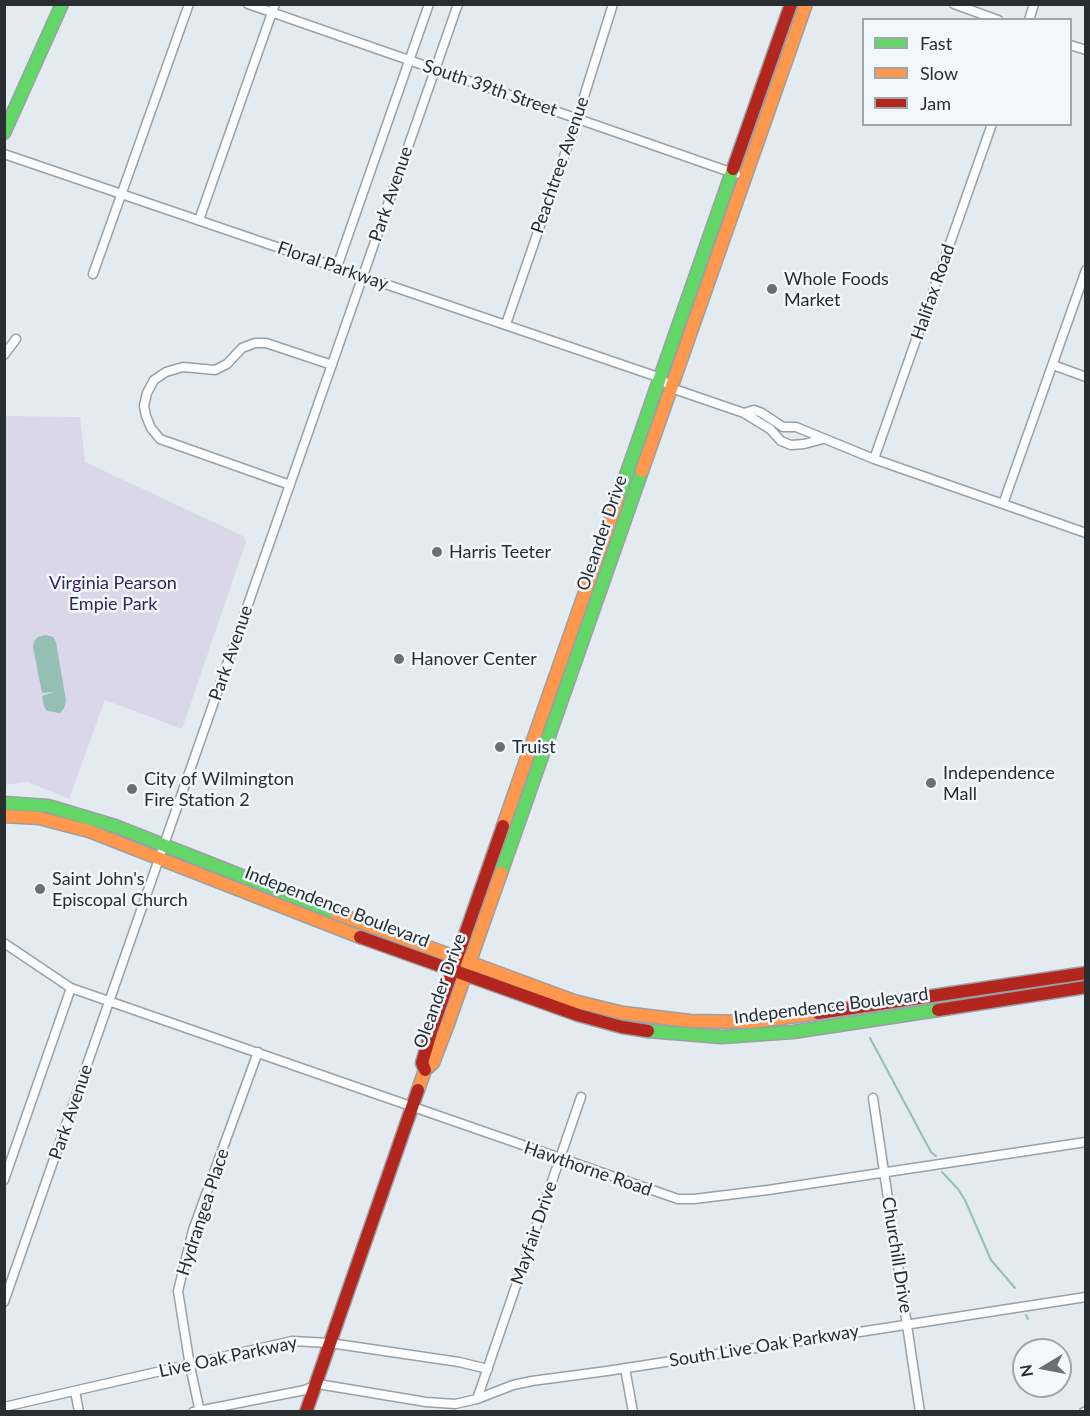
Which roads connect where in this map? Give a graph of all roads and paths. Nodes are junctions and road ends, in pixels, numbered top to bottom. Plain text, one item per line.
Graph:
1 (62, 4) edge
2 (189, 4) edge
3 (248, 4) edge
4 (429, 4) edge
5 (458, 4) edge
6 (613, 4) edge
7 (791, 4) edge
8 (806, 4) edge
9 (954, 4) edge
10 (273, 9) edge
11 (992, 18) edge
12 (410, 60) junction
13 (435, 69) junction
14 (577, 119) junction
15 (991, 126) edge
16 (4, 133) edge
17 (4, 154) edge
18 (732, 172) junction
19 (745, 177) junction
20 (122, 195) junction
21 (199, 220) junction
22 (337, 267) junction
23 (1086, 270) edge
24 (93, 274) dead end
25 (363, 276) junction
26 (506, 324) junction
27 (16, 339) dead end
28 (4, 355) edge
29 (1053, 364) junction
30 (332, 365) junction
31 (1086, 376) edge
32 (661, 378) junction
33 (671, 388) junction
34 (744, 413) junction
35 (823, 439) junction
36 (874, 459) junction
37 (290, 485) junction
38 (1003, 504) junction
39 (1086, 533) edge
40 (4, 803) edge
41 (4, 816) edge
42 (164, 845) junction
43 (159, 858) junction
44 (4, 943) edge
45 (464, 959) junction
46 (453, 970) junction
47 (1086, 973) edge
48 (465, 974) junction
49 (1086, 987) edge
50 (72, 988) junction
51 (109, 1002) junction
52 (866, 1006) junction
53 (793, 1032) junction
54 (258, 1053) junction
55 (425, 1070) junction
56 (581, 1097) dead end
57 (873, 1098) dead end
58 (412, 1107) junction
59 (1086, 1142) edge
60 (559, 1159) junction
61 (884, 1173) junction
62 (4, 1180) edge
63 (1086, 1297) edge
64 (4, 1302) edge
65 (907, 1323) junction
66 (330, 1343) junction
67 (190, 1365) junction
68 (625, 1368) junction
69 (488, 1369) junction
70 (315, 1386) junction
71 (75, 1391) junction
72 (477, 1399) junction
73 (4, 1407) edge
74 (198, 1411) edge
75 (79, 1412) edge
76 (306, 1412) edge
77 (633, 1412) edge
78 (920, 1412) edge

1 - 16 main road
2 - 20 street
3 - 10 street, South 39th Street
4 - 12 street, Park Avenue
5 - 13 street, Park Avenue
6 - 14 street, Peachtree Avenue
7 - 18 main road, Oleander Drive
8 - 19 main road, Oleander Drive
9 - 11 street
10 - 12 street, South 39th Street
10 - 21 street
12 - 13 street, South 39th Street
12 - 22 street, Park Avenue
13 - 14 street, South 39th Street
13 - 25 street, Park Avenue
14 - 18 street, South 39th Street
14 - 26 street, Peachtree Avenue
15 - 36 street, Halifax Road
17 - 20 street, Floral Parkway
18 - 19 street, South 39th Street
18 - 32 main road, Oleander Drive
19 - 33 main road, Oleander Drive
20 - 21 street, Floral Parkway
20 - 24 street
21 - 22 street, Floral Parkway
22 - 25 street, Floral Parkway
23 - 29 street
25 - 26 street, Floral Parkway
25 - 30 street, Park Avenue
26 - 32 street, Floral Parkway
27 - 28 street
29 - 31 street
29 - 38 street
30 - 37 street, Park Avenue
30 - 37 street
32 - 33 street
32 - 45 main road, Oleander Drive
33 - 34 street
33 - 45 main road, Oleander Drive
34 - 35 street
34 - 35 street
35 - 36 street
36 - 38 street
37 - 42 street, Park Avenue
38 - 39 street
40 - 42 main road, Independence Boulevard
41 - 43 main road, Independence Boulevard
42 - 43 street, Park Avenue
42 - 45 main road, Independence Boulevard
43 - 46 main road, Independence Boulevard
43 - 51 street, Park Avenue
44 - 50 street, Hawthorne Road
45 - 46 main road, Oleander Drive
45 - 48 main road, Oleander Drive
45 - 52 main road, Independence Boulevard
46 - 48 main road, Independence Boulevard
46 - 55 main road, Oleander Drive
47 - 52 main road, Independence Boulevard
48 - 53 main road, Independence Boulevard
48 - 55 main road, Oleander Drive
49 - 53 main road, Independence Boulevard
50 - 51 street, Hawthorne Road
50 - 62 street
51 - 54 street, Hawthorne Road
51 - 64 street, Park Avenue
52 - 53 main road
54 - 58 street, Hawthorne Road
54 - 67 street, Hydrangea Place
55 - 58 main road, Oleander Drive
56 - 60 street, Mayfair Drive
57 - 61 street, Churchill Drive
58 - 60 street, Hawthorne Road
58 - 66 main road, Oleander Drive
59 - 61 street, Hawthorne Road
60 - 61 street, Hawthorne Road
60 - 69 street, Mayfair Drive
61 - 65 street, Churchill Drive
63 - 65 street, South Live Oak Parkway
65 - 68 street, South Live Oak Parkway
65 - 78 street, Churchill Drive
66 - 67 street, Live Oak Parkway
66 - 69 street, Live Oak Parkway
66 - 70 main road, Oleander Drive
67 - 71 street, Live Oak Parkway
67 - 74 street, Hydrangea Place
68 - 72 street, South Live Oak Parkway
68 - 77 street
69 - 72 street
70 - 72 street
70 - 74 street
70 - 76 main road, Oleander Drive
71 - 73 street, Live Oak Parkway
71 - 75 street

